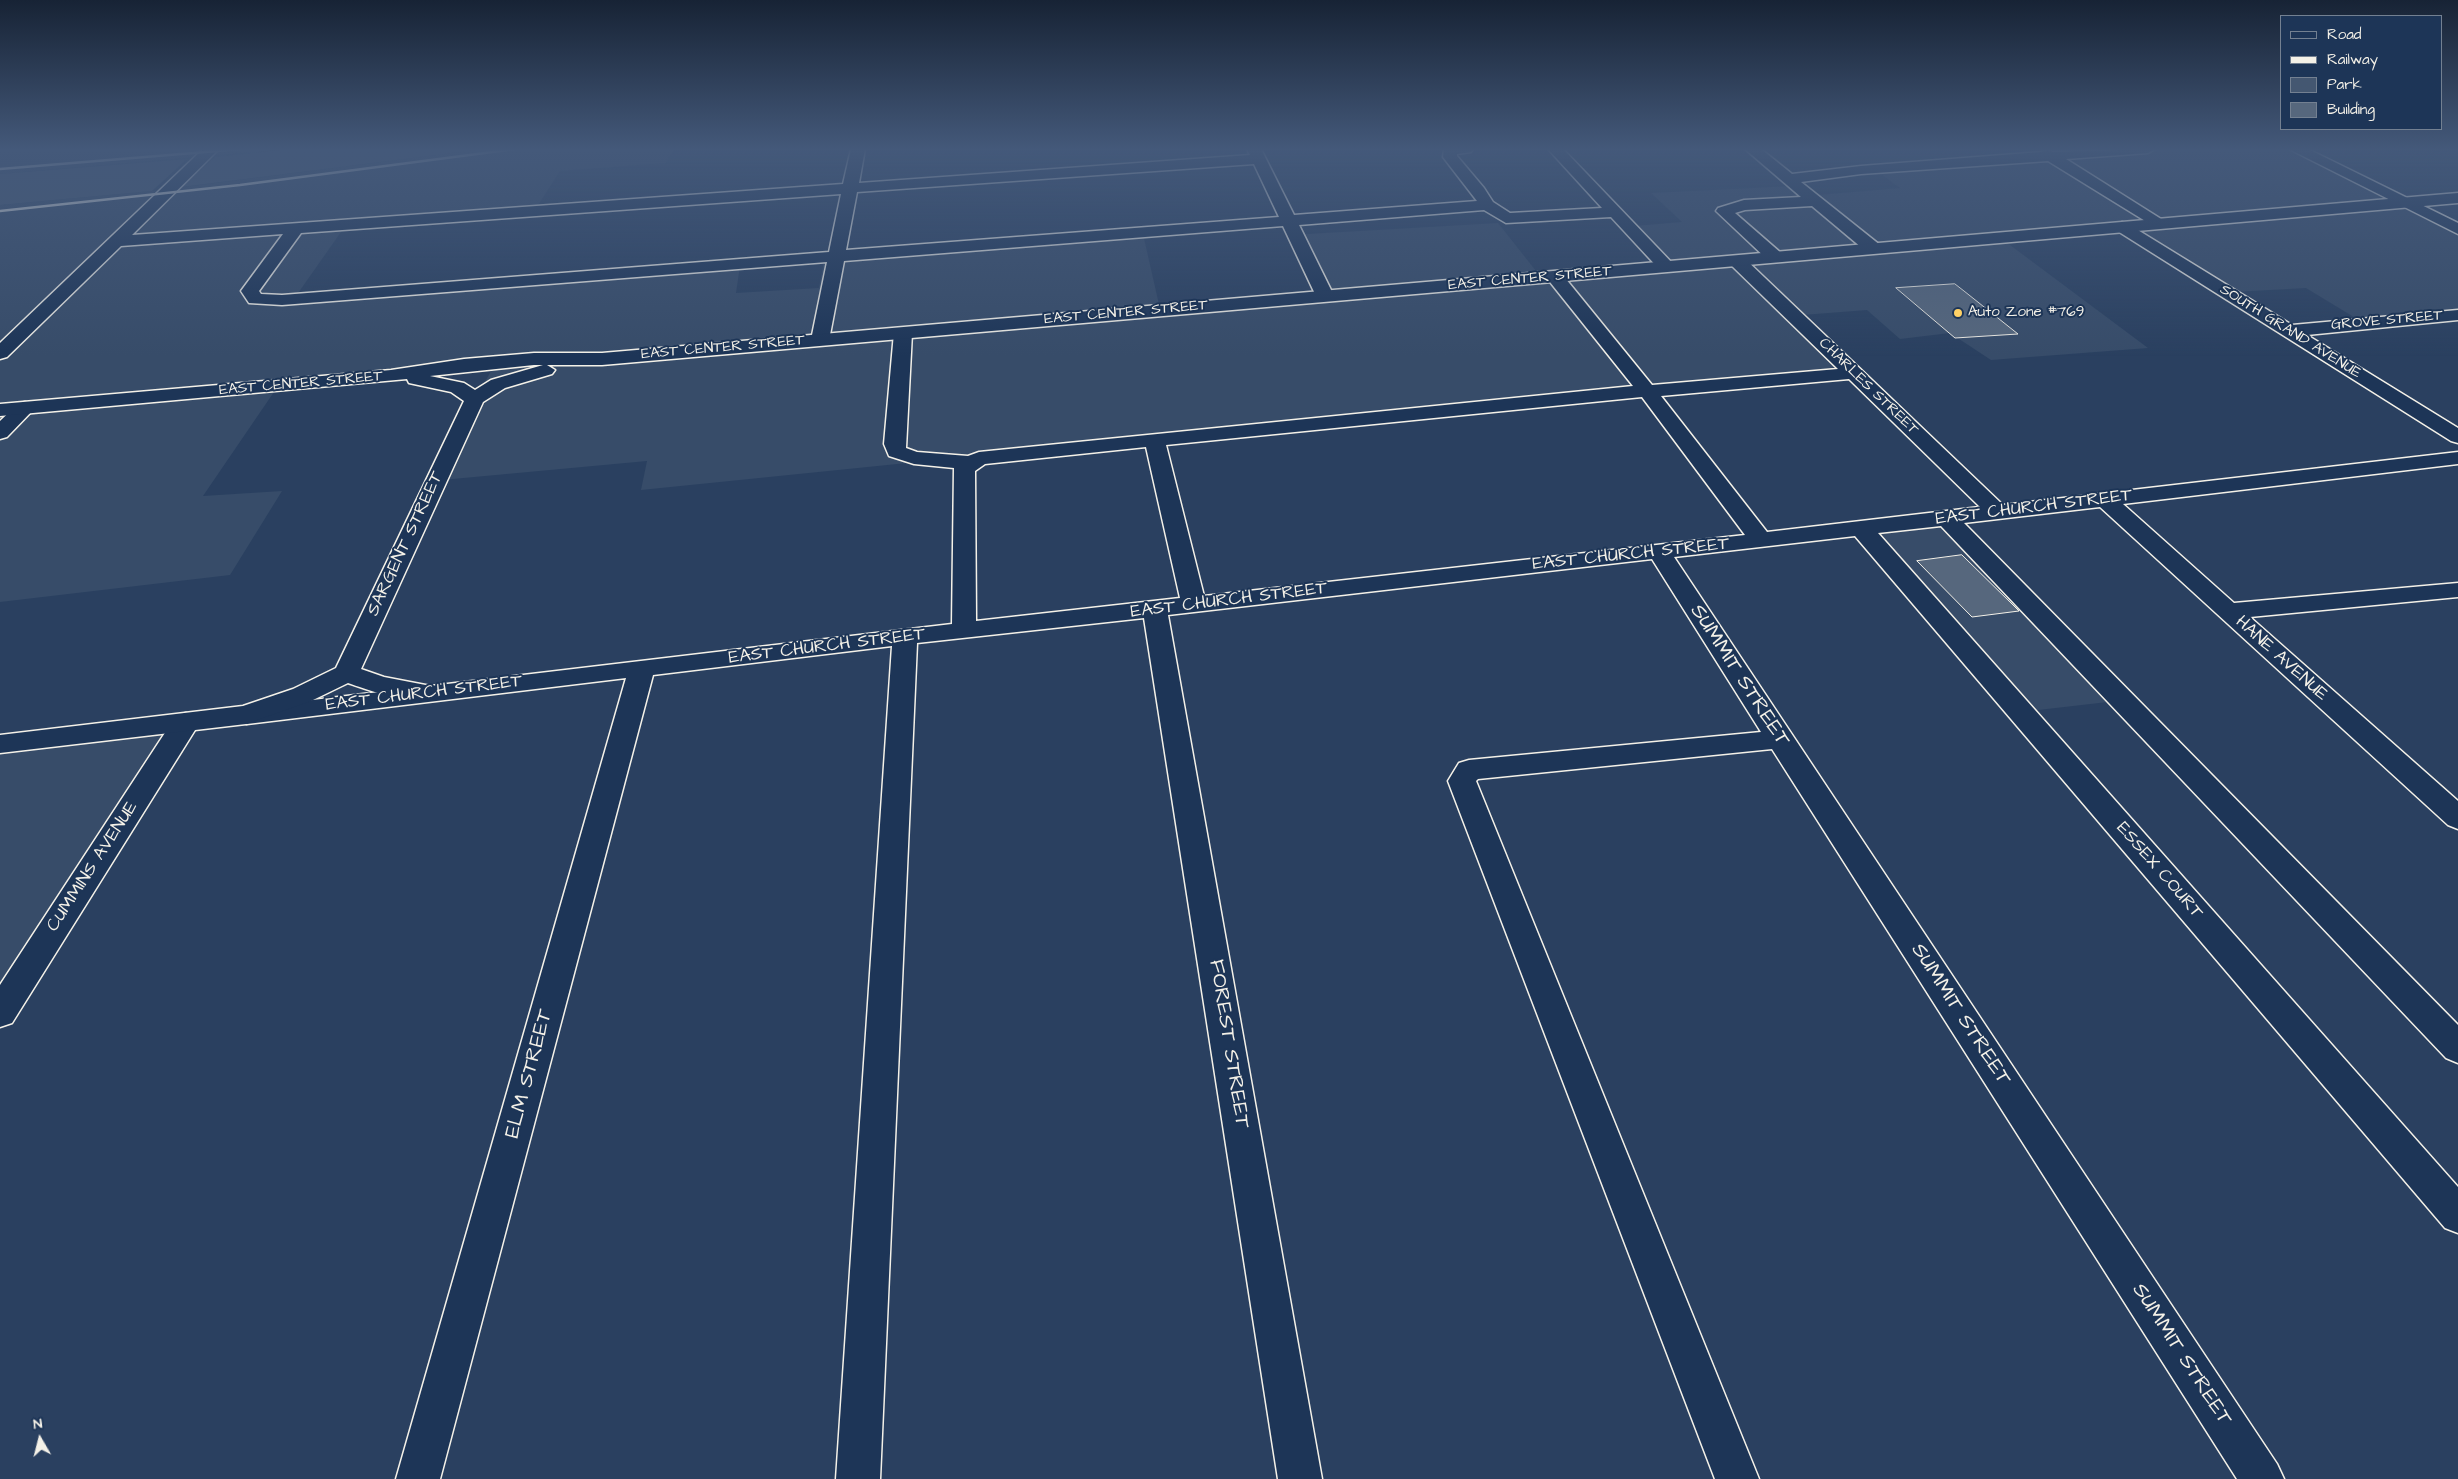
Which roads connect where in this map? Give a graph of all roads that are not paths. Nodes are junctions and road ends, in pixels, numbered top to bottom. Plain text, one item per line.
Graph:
1 (141, 218) edge
2 (438, 218) edge
3 (843, 218) edge
4 (1288, 218) edge
5 (1326, 218) edge
6 (1621, 218) edge
7 (1731, 218) edge
8 (1834, 218) edge
9 (2151, 218) edge
10 (2231, 218) edge
11 (2436, 218) edge
12 (1289, 221) junction
13 (1756, 221) dead end
14 (1736, 223) junction
15 (2161, 224) junction
16 (2122, 227) junction
17 (296, 228) junction
18 (2458, 229) edge
19 (118, 241) junction
20 (1874, 249) junction
21 (836, 257) junction
22 (1775, 257) junction
23 (1737, 261) junction
24 (1667, 267) junction
25 (1555, 277) junction
26 (1325, 296) junction
27 (2458, 315) edge
28 (2287, 331) junction
29 (903, 333) junction
30 (820, 340) junction
31 (0, 353) edge
32 (602, 359) junction
33 (1854, 373) junction
34 (391, 376) junction
35 (1648, 391) junction
36 (475, 399) junction
37 (25, 408) junction
38 (0, 410) edge
39 (0, 433) edge
40 (2458, 437) edge
41 (1155, 441) junction
42 (2458, 458) edge
43 (973, 463) junction
44 (2104, 499) junction
45 (1998, 512) junction
46 (1946, 518) junction
47 (1860, 527) junction
48 (1761, 540) junction
49 (1658, 551) junction
50 (2452, 595) edge
51 (1194, 604) junction
52 (1155, 609) junction
53 (2229, 611) junction
54 (964, 630) junction
55 (905, 637) junction
56 (642, 669) junction
57 (346, 672) junction
58 (427, 693) junction
59 (246, 715) junction
60 (186, 722) junction
61 (1781, 739) junction
62 (0, 744) edge
63 (2458, 818) edge
64 (0, 1013) edge
65 (2458, 1048) edge
66 (2458, 1215) edge
67 (418, 1479) edge
68 (858, 1479) edge
69 (1300, 1479) edge
70 (1737, 1479) edge
71 (2262, 1479) edge

1 - 19 street
2 - 17 street
3 - 21 street
4 - 12 street
5 - 12 street
6 - 24 street
7 - 14 street
8 - 20 street
9 - 15 street
10 - 15 street, EAST CENTER STREET
11 - 18 street
12 - 21 street
12 - 26 street
13 - 14 street
14 - 22 street
15 - 16 street, EAST CENTER STREET
16 - 20 street, EAST CENTER STREET
16 - 28 street, SOUTH GRAND AVENUE
17 - 19 street
17 - 21 street
19 - 31 street
20 - 22 street, EAST CENTER STREET
21 - 30 street
22 - 23 street, EAST CENTER STREET
23 - 24 street, EAST CENTER STREET
23 - 33 street, CHARLES STREET
24 - 25 street, EAST CENTER STREET
25 - 26 street, EAST CENTER STREET
25 - 35 street
26 - 29 street, EAST CENTER STREET
27 - 28 street, GROVE STREET
28 - 40 street, SOUTH GRAND AVENUE
29 - 30 street, EAST CENTER STREET
29 - 43 street
30 - 32 street, EAST CENTER STREET
32 - 34 street, EAST CENTER STREET
32 - 36 street, EAST CENTER STREET
33 - 35 street
33 - 45 street, CHARLES STREET
34 - 36 street
34 - 37 street, EAST CENTER STREET
35 - 41 street
35 - 48 street
36 - 57 street, SARGENT STREET
37 - 38 street, EAST CENTER STREET
37 - 39 street
41 - 43 street
41 - 51 street
42 - 44 street, EAST CHURCH STREET
43 - 54 street
44 - 45 street, EAST CHURCH STREET
44 - 53 street, HANE AVENUE
45 - 46 street, EAST CHURCH STREET
46 - 47 street, EAST CHURCH STREET
46 - 65 street
47 - 48 street, EAST CHURCH STREET
47 - 66 street, ESSEX COURT
48 - 49 street, EAST CHURCH STREET
49 - 51 street, EAST CHURCH STREET
49 - 61 street, SUMMIT STREET
50 - 53 street
51 - 52 street, EAST CHURCH STREET
52 - 54 street, EAST CHURCH STREET
52 - 69 street, FOREST STREET
53 - 63 street, HANE AVENUE
54 - 55 street, EAST CHURCH STREET
55 - 56 street, EAST CHURCH STREET
55 - 68 street
56 - 58 street, EAST CHURCH STREET
56 - 67 street, ELM STREET
57 - 58 street
57 - 59 street
58 - 59 street, EAST CHURCH STREET
59 - 60 street, EAST CHURCH STREET
60 - 62 street, EAST CHURCH STREET
60 - 64 street, CUMMINS AVENUE
61 - 70 street
61 - 71 street, SUMMIT STREET

